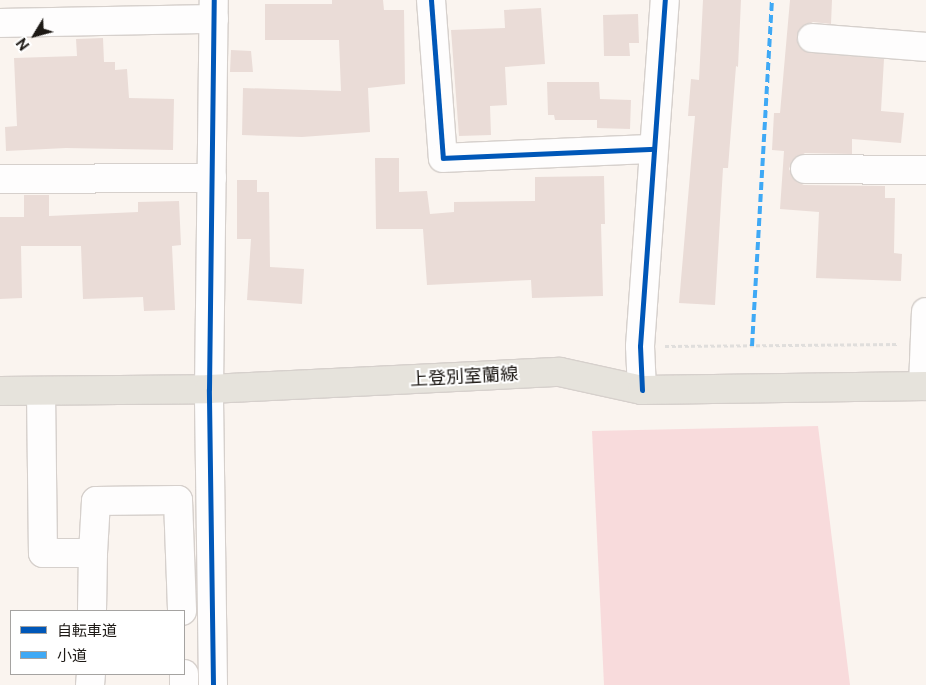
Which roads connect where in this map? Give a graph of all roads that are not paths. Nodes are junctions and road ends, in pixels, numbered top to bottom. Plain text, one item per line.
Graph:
1 (431, 0) edge
2 (664, 0) edge
3 (214, 10) edge
4 (0, 23) edge
5 (812, 38) dead end
6 (926, 46) edge
7 (653, 149) junction
8 (805, 169) dead end
9 (926, 170) edge
10 (212, 178) junction
11 (0, 179) edge
12 (926, 312) edge
13 (925, 386) edge
14 (209, 389) junction
15 (642, 390) junction
16 (0, 391) edge
17 (41, 391) junction
18 (93, 554) junction
19 (92, 610) edge
20 (182, 610) edge
21 (213, 685) edge

1 - 7 street
2 - 7 street
3 - 4 street
3 - 10 street
5 - 6 street
7 - 15 street
8 - 9 street
10 - 11 street
10 - 14 street
12 - 13 street
13 - 15 main road, 上登別室蘭線
14 - 15 main road, 上登別室蘭線
14 - 17 main road, 上登別室蘭線
14 - 21 street
16 - 17 main road, 上登別室蘭線
17 - 18 street
18 - 19 street
18 - 20 street

